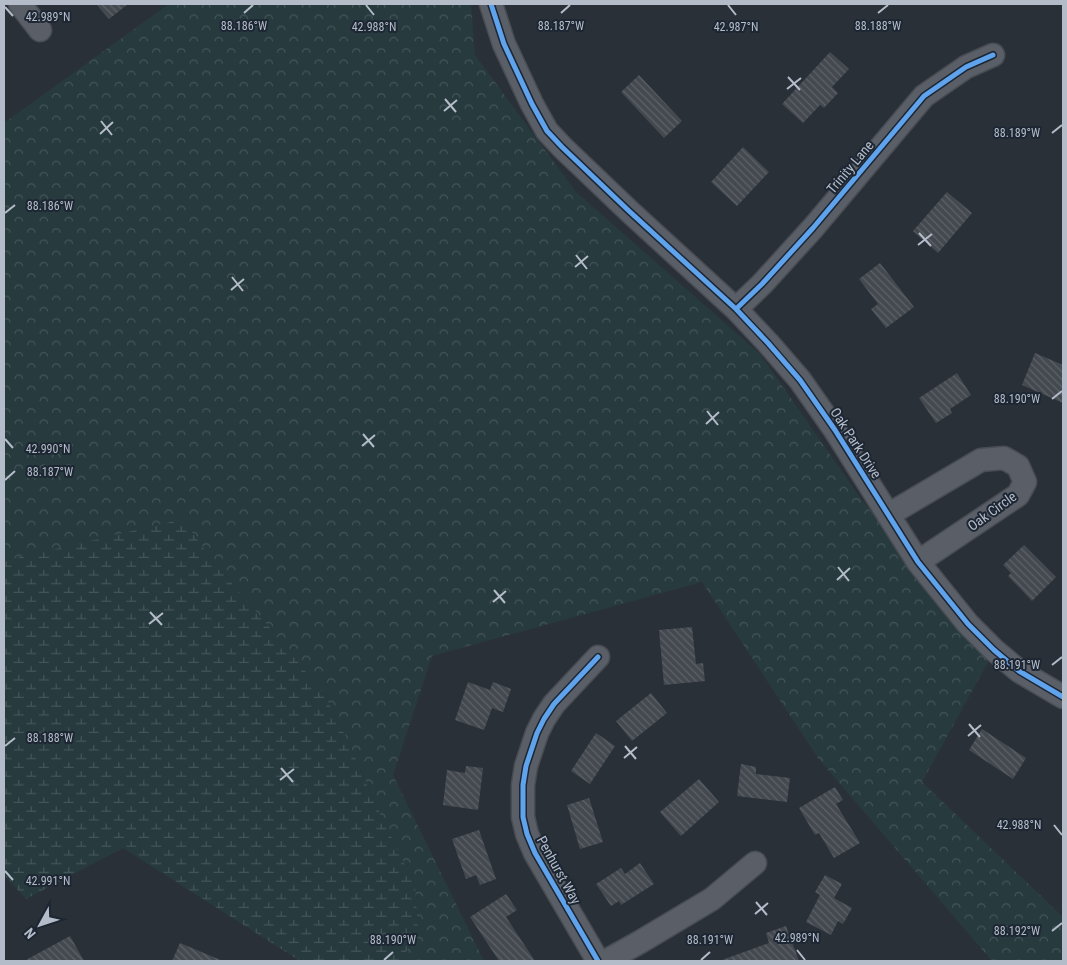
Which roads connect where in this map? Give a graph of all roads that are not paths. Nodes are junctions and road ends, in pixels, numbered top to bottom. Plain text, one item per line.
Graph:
1 (20, 4) edge
2 (490, 4) edge
3 (40, 30) dead end
4 (993, 55) dead end
5 (736, 310) junction
6 (888, 515) junction
7 (918, 562) junction
8 (598, 656) dead end
9 (1063, 697) edge
10 (755, 863) dead end
11 (598, 961) edge
12 (606, 961) edge

1 - 3 street
2 - 5 street, Oak Park Drive
4 - 5 street, Trinity Lane
5 - 6 street, Oak Park Drive
6 - 7 street, Oak Park Drive
6 - 7 street, Oak Circle
7 - 9 street, Oak Park Drive
8 - 11 street, Penhurst Way
10 - 12 street

